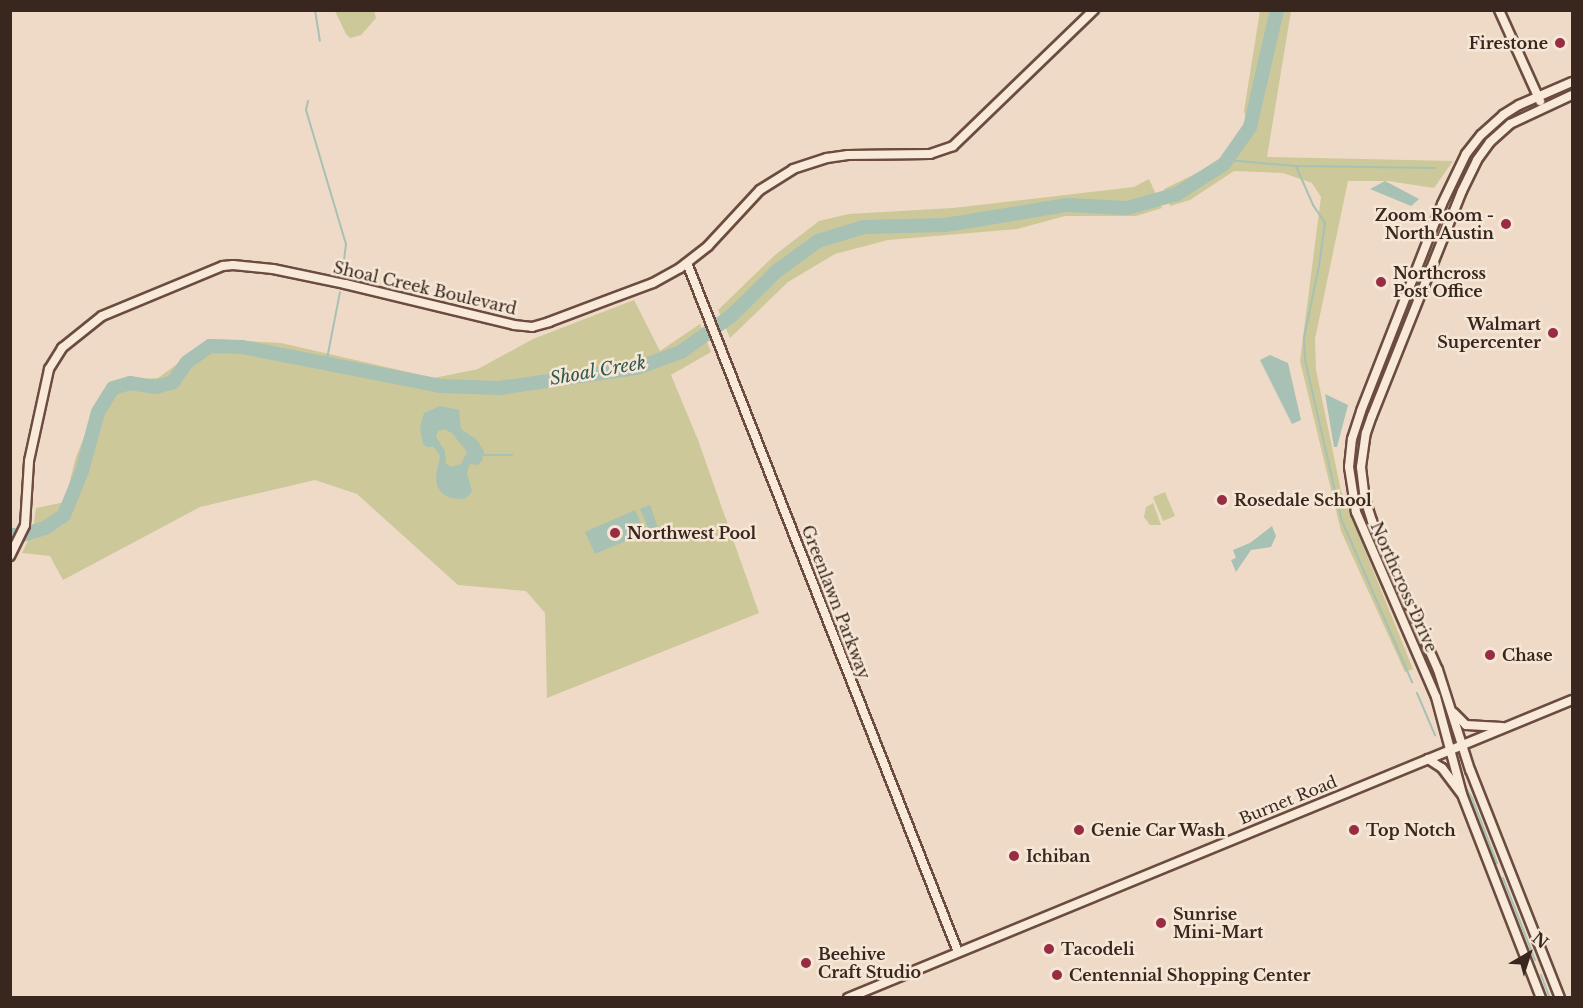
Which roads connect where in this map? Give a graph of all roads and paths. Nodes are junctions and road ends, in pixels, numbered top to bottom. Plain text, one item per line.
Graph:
1 (1094, 10) edge
2 (1499, 10) edge
3 (1572, 82) edge
4 (1572, 95) edge
5 (1538, 97) junction
6 (1542, 107) junction
7 (1443, 204) junction
8 (1455, 209) junction
9 (687, 263) junction
10 (1381, 358) junction
11 (1393, 362) junction
12 (1372, 521) junction
13 (1364, 533) junction
14 (10, 556) edge
15 (1409, 604) junction
16 (1398, 609) junction
17 (1572, 700) edge
18 (1451, 711) junction
19 (1507, 727) junction
20 (1463, 745) junction
21 (1450, 750) junction
22 (1428, 759) junction
23 (1462, 794) junction
24 (958, 952) junction
25 (848, 998) edge
26 (1541, 998) edge
27 (1560, 998) edge

1 - 9 street, Shoal Creek Boulevard
2 - 5 street
3 - 5 street, Northcross Drive
4 - 6 street, Northcross Drive
5 - 6 street
5 - 7 street, Northcross Drive
6 - 8 street, Northcross Drive
7 - 8 street
7 - 10 street, Northcross Drive
8 - 11 street, Northcross Drive
9 - 14 street, Shoal Creek Boulevard
9 - 24 street, Greenlawn Parkway
10 - 11 street
10 - 13 street, Northcross Drive
11 - 12 street, Northcross Drive
12 - 13 street
12 - 15 street, Northcross Drive
13 - 16 street, Northcross Drive
15 - 16 street
15 - 18 street, Northcross Drive
16 - 21 street, Northcross Drive
17 - 19 street, Burnet Road
18 - 19 street
18 - 20 street, Northcross Drive
19 - 20 street, Burnet Road
20 - 21 street, Burnet Road
20 - 27 street, Northcross Drive
21 - 22 street, Burnet Road
21 - 23 street, Northcross Drive
22 - 23 street
22 - 24 street, Burnet Road
23 - 26 street
24 - 25 street, Burnet Road

